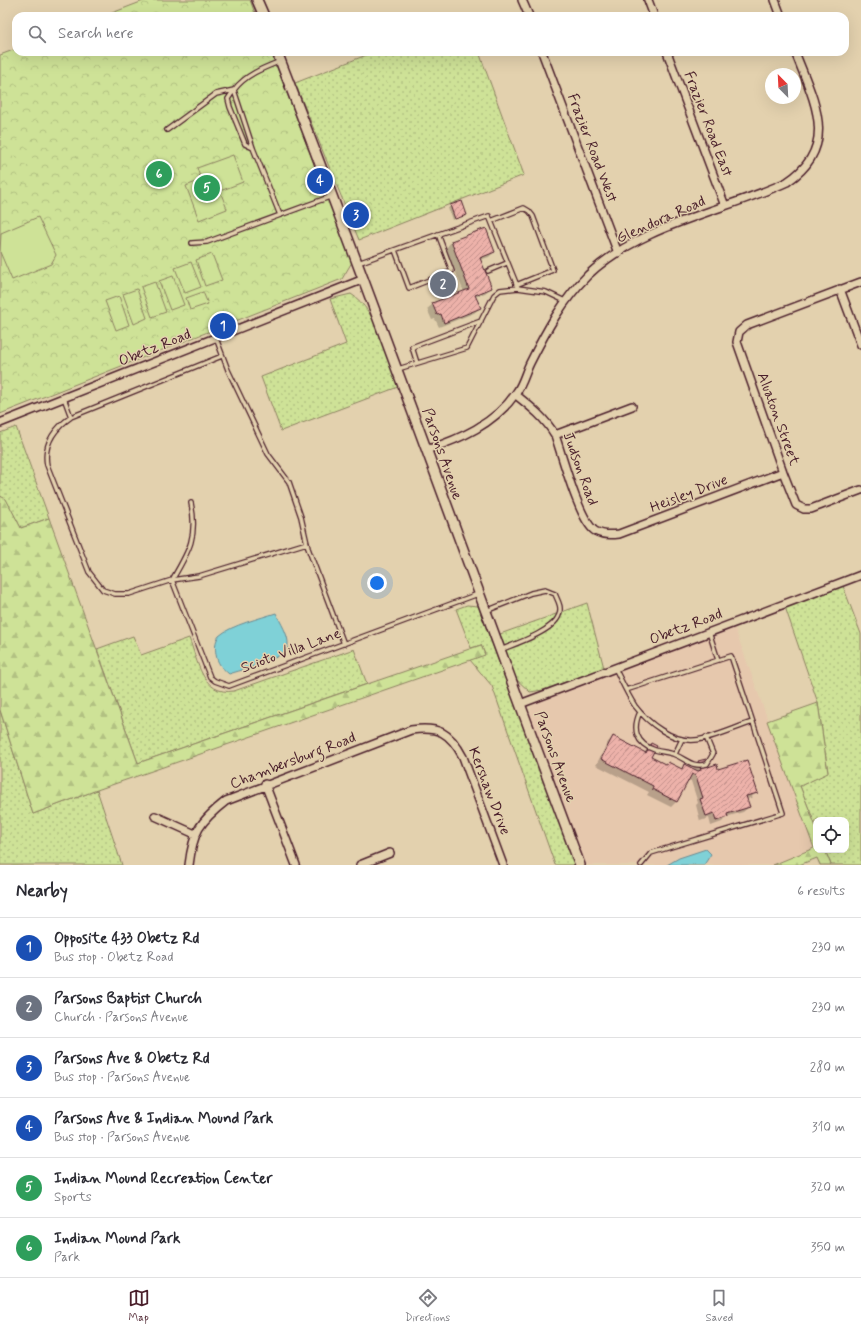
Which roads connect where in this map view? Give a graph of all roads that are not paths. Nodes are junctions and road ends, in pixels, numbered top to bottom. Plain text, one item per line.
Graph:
1 (257, 0) edge
2 (522, 0) edge
3 (648, 0) edge
4 (775, 0) edge
5 (262, 12) edge
6 (526, 12) edge
7 (652, 12) edge
8 (780, 12) edge
9 (279, 56) edge
10 (544, 56) edge
11 (669, 56) edge
12 (796, 56) edge
13 (281, 61) junction
14 (234, 90) junction
15 (167, 130) dead end
16 (253, 148) junction
17 (333, 195) junction
18 (725, 206) junction
19 (280, 215) junction
20 (491, 221) junction
21 (438, 234) junction
22 (192, 243) dead end
23 (395, 250) junction
24 (618, 253) junction
25 (358, 263) junction
26 (507, 263) junction
27 (488, 270) dead end
28 (364, 279) junction
29 (861, 282) edge
30 (517, 286) junction
31 (840, 290) junction
32 (566, 301) junction
33 (481, 321) junction
34 (216, 338) junction
35 (861, 345) edge
36 (222, 356) junction
37 (417, 363) junction
38 (398, 369) junction
39 (516, 395) junction
40 (64, 398) junction
41 (632, 406) dead end
42 (71, 417) junction
43 (0, 423) edge
44 (555, 435) junction
45 (426, 450) junction
46 (783, 472) junction
47 (861, 490) edge
48 (191, 502) dead end
49 (603, 534) joint
50 (307, 543) junction
51 (861, 575) edge
52 (172, 580) junction
53 (478, 594) junction
54 (485, 612) junction
55 (709, 632) junction
56 (344, 644) junction
57 (500, 650) junction
58 (718, 660) junction
59 (615, 668) junction
60 (626, 690) junction
61 (520, 704) junction
62 (640, 712) junction
63 (753, 722) junction
64 (443, 732) joint
65 (706, 737) junction
66 (682, 739) junction
67 (675, 754) junction
68 (266, 784) junction
69 (155, 816) dead end
70 (195, 834) junction
71 (390, 853) dead end
72 (189, 865) edge
73 (296, 865) edge
74 (360, 865) edge
75 (503, 865) edge
76 (580, 865) edge
77 (641, 865) edge

1 - 5 street
2 - 6 street
3 - 7 street
4 - 8 street
9 - 13 street, Parsons Avenue
10 - 24 street, Frazier Road West
11 - 18 street, Frazier Road East
12 - 18 street, Glendora Road
13 - 14 lane
13 - 17 street, Parsons Avenue
14 - 15 lane
14 - 16 lane
14 - 16 lane
16 - 19 lane
17 - 19 lane
17 - 25 street, Parsons Avenue
18 - 24 street, Glendora Road
19 - 22 lane
20 - 21 lane
20 - 26 lane
20 - 30 lane
21 - 23 lane
21 - 23 lane
23 - 25 lane
24 - 32 street, Glendora Road
25 - 28 street, Parsons Avenue
26 - 27 lane
26 - 30 lane
28 - 34 street, Obetz Road
28 - 38 street, Parsons Avenue
29 - 31 street
30 - 32 lane
30 - 33 lane
31 - 35 street
31 - 46 street, Aluaton Street
32 - 39 street, Glendora Road
33 - 37 lane
33 - 37 lane
34 - 36 lane
34 - 40 street, Obetz Road
36 - 42 lane
36 - 50 lane
37 - 38 lane
38 - 45 street, Parsons Avenue
39 - 44 street, Judson Road
39 - 45 street, Glendora Road
40 - 42 lane
40 - 43 street, Obetz Road
41 - 44 street
42 - 52 lane
44 - 49 street, Judson Road
45 - 53 street, Parsons Avenue
46 - 47 street, Aluaton Street
46 - 49 street, Heisley Drive
48 - 52 lane
50 - 52 lane
50 - 56 lane
51 - 55 street, Obetz Road
52 - 56 lane, Scioto Villa Lane
53 - 54 street, Parsons Avenue
53 - 56 lane, Scioto Villa Lane
54 - 57 street, Parsons Avenue
54 - 57 lane
55 - 58 lane
55 - 59 street, Obetz Road
57 - 61 street, Parsons Avenue
58 - 60 lane
58 - 63 lane
59 - 60 lane
59 - 61 street, Obetz Road
60 - 62 lane
61 - 76 street, Parsons Avenue
62 - 66 lane
62 - 67 lane
63 - 65 lane
63 - 77 lane
64 - 68 street, Chambersburg Road
64 - 75 street, Kershaw Drive
65 - 66 lane
65 - 67 lane
66 - 67 lane
68 - 70 street, Chambersburg Road
68 - 73 street
69 - 70 street
70 - 72 street, Chambersburg Road
71 - 74 street

